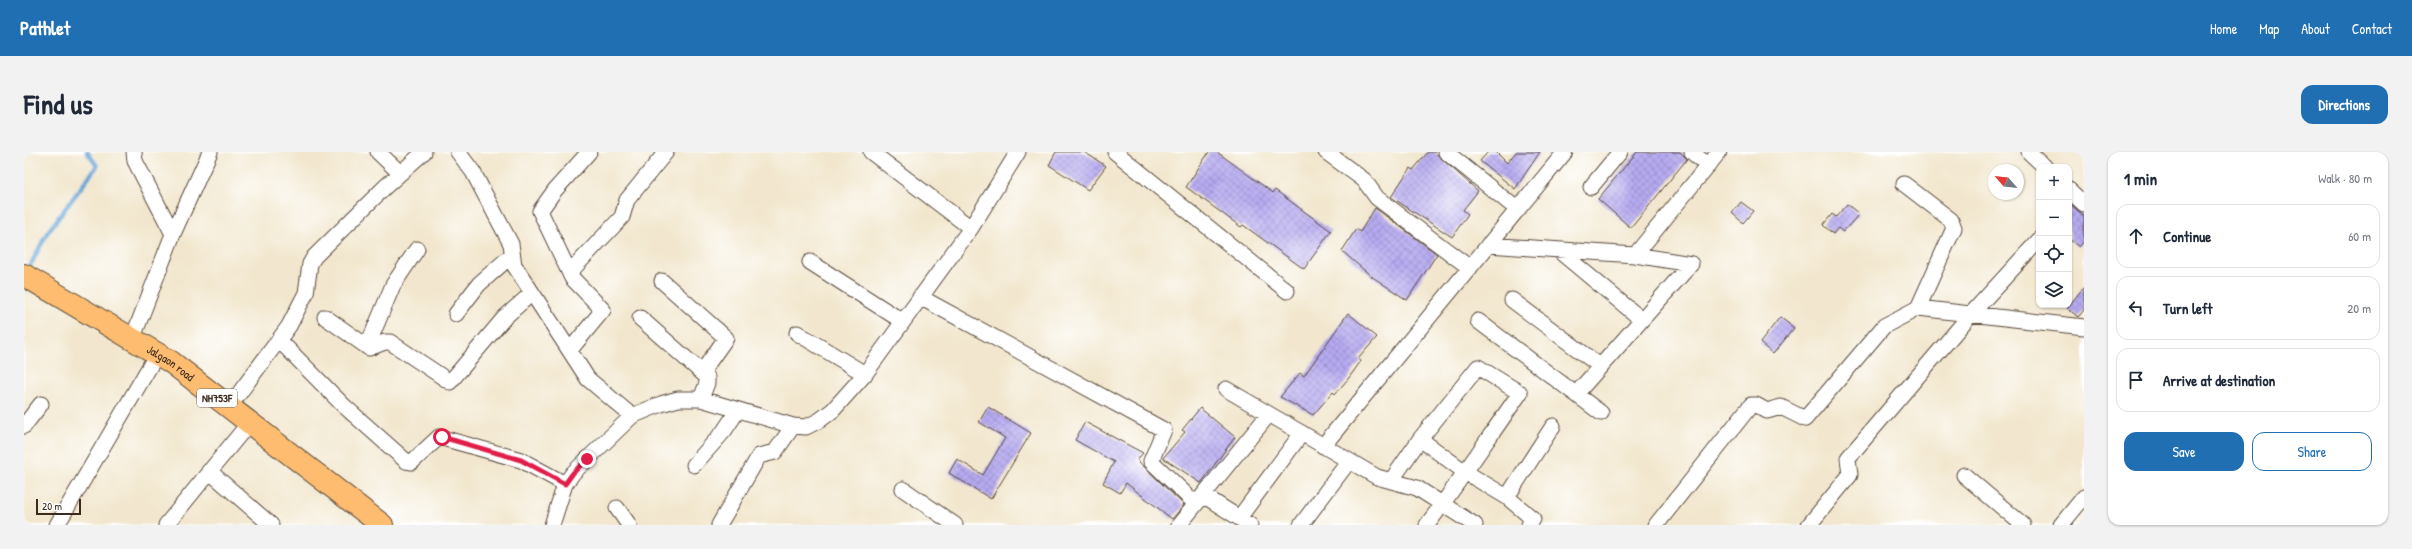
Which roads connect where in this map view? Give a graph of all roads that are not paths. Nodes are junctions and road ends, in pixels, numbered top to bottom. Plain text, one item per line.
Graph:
1 (134, 152) edge
2 (210, 152) edge
3 (378, 152) edge
4 (424, 152) edge
5 (458, 152) edge
6 (589, 152) edge
7 (666, 152) edge
8 (871, 152) edge
9 (1018, 152) edge
10 (1115, 152) edge
11 (1326, 152) edge
12 (1446, 152) edge
13 (1620, 152) edge
14 (1692, 152) edge
15 (1719, 152) edge
16 (2029, 152) edge
17 (1562, 153) edge
18 (2042, 164) edge
19 (1708, 166) junction
20 (400, 173) junction
21 (1904, 184) dead end
22 (1591, 187) dead end
23 (2072, 193) edge
24 (2084, 204) edge
25 (1518, 210) junction
26 (971, 228) junction
27 (173, 234) junction
28 (2036, 243) edge
29 (1488, 245) junction
30 (417, 249) dead end
31 (1558, 250) junction
32 (512, 255) junction
33 (1636, 255) junction
34 (810, 262) dead end
35 (1470, 268) junction
36 (570, 272) junction
37 (33, 281) edge
38 (662, 281) dead end
39 (1287, 291) dead end
40 (532, 293) junction
41 (920, 297) junction
42 (1512, 300) dead end
43 (1918, 308) junction
44 (456, 314) dead end
45 (1971, 314) junction
46 (325, 317) dead end
47 (640, 318) dead end
48 (1641, 319) junction
49 (902, 321) junction
50 (1478, 321) dead end
51 (2084, 327) edge
52 (797, 333) dead end
53 (132, 340) junction
54 (279, 340) junction
55 (366, 347) junction
56 (570, 350) junction
57 (157, 354) junction
58 (1600, 366) junction
59 (702, 372) junction
60 (865, 374) junction
61 (1226, 388) dead end
62 (1576, 394) junction
63 (701, 399) junction
64 (41, 404) dead end
65 (229, 407) junction
66 (738, 410) junction
67 (1601, 413) dead end
68 (1269, 414) junction
69 (632, 416) junction
70 (249, 423) junction
71 (24, 426) edge
72 (792, 426) junction
73 (1553, 426) dead end
74 (1302, 433) junction
75 (1420, 439) junction
76 (1323, 446) junction
77 (1349, 461) junction
78 (694, 464) dead end
79 (209, 471) junction
80 (1465, 472) junction
81 (1964, 474) dead end
82 (1391, 481) junction
83 (565, 484) junction
84 (903, 489) dead end
85 (1507, 497) junction
86 (2084, 497) edge
87 (1200, 500) junction
88 (1443, 504) junction
89 (617, 508) dead end
90 (1244, 521) edge
91 (553, 524) edge
92 (57, 525) edge
93 (166, 525) edge
94 (271, 525) edge
95 (382, 525) edge
96 (629, 525) edge
97 (719, 525) edge
98 (955, 525) edge
99 (1179, 525) edge
100 (1301, 525) edge
101 (1427, 525) edge
102 (1475, 525) edge
103 (1529, 525) edge
104 (1656, 525) edge
105 (1808, 525) edge
106 (2022, 525) edge
107 (2061, 525) edge

1 - 27 street
2 - 27 street
3 - 20 street
4 - 20 street
5 - 32 street
6 - 36 street
7 - 36 street
8 - 26 street
9 - 26 street
10 - 39 street
11 - 35 street
12 - 25 street
13 - 22 street
14 - 19 street
15 - 19 street
16 - 18 street
17 - 25 street
19 - 33 street
20 - 54 street
21 - 43 street
23 - 24 street
25 - 29 street
26 - 41 street
27 - 53 street
28 - 45 street
29 - 31 street
29 - 35 street
30 - 55 street
31 - 33 street
31 - 48 street
32 - 40 street
32 - 44 street
33 - 48 street
34 - 49 street
35 - 76 street
36 - 56 street
37 - 53 highway, Jalgaon road / NH753F
38 - 59 street
40 - 55 street
40 - 56 street
41 - 49 street
41 - 87 street
42 - 58 street
43 - 45 street
43 - 104 street
45 - 51 street
45 - 105 street
46 - 55 street
47 - 59 street
48 - 58 street
49 - 60 street
50 - 62 street
52 - 60 street
53 - 57 highway, Jalgaon road / NH753F
54 - 65 street
54 - 83 street
56 - 69 street
57 - 65 highway, Jalgaon road / NH753F
57 - 92 street
58 - 62 street
59 - 63 street
60 - 72 street
61 - 68 street
62 - 67 street
63 - 66 street
63 - 69 street
64 - 71 street
65 - 70 highway, Jalgaon road / NH753F
66 - 72 street
66 - 78 street
68 - 74 street
68 - 87 street
69 - 83 street
70 - 79 street
70 - 95 highway, Jalgaon road / NH753F
72 - 97 street
73 - 85 street
74 - 76 street
74 - 90 street
75 - 80 street
75 - 80 street
75 - 82 street
76 - 77 street
77 - 82 street
77 - 100 street
79 - 93 street
79 - 94 street
80 - 85 street
80 - 88 street
81 - 106 street
82 - 88 street
83 - 91 street
84 - 98 street
85 - 103 street
86 - 107 street
87 - 90 street
87 - 99 street
88 - 101 street
88 - 102 street
89 - 96 street

